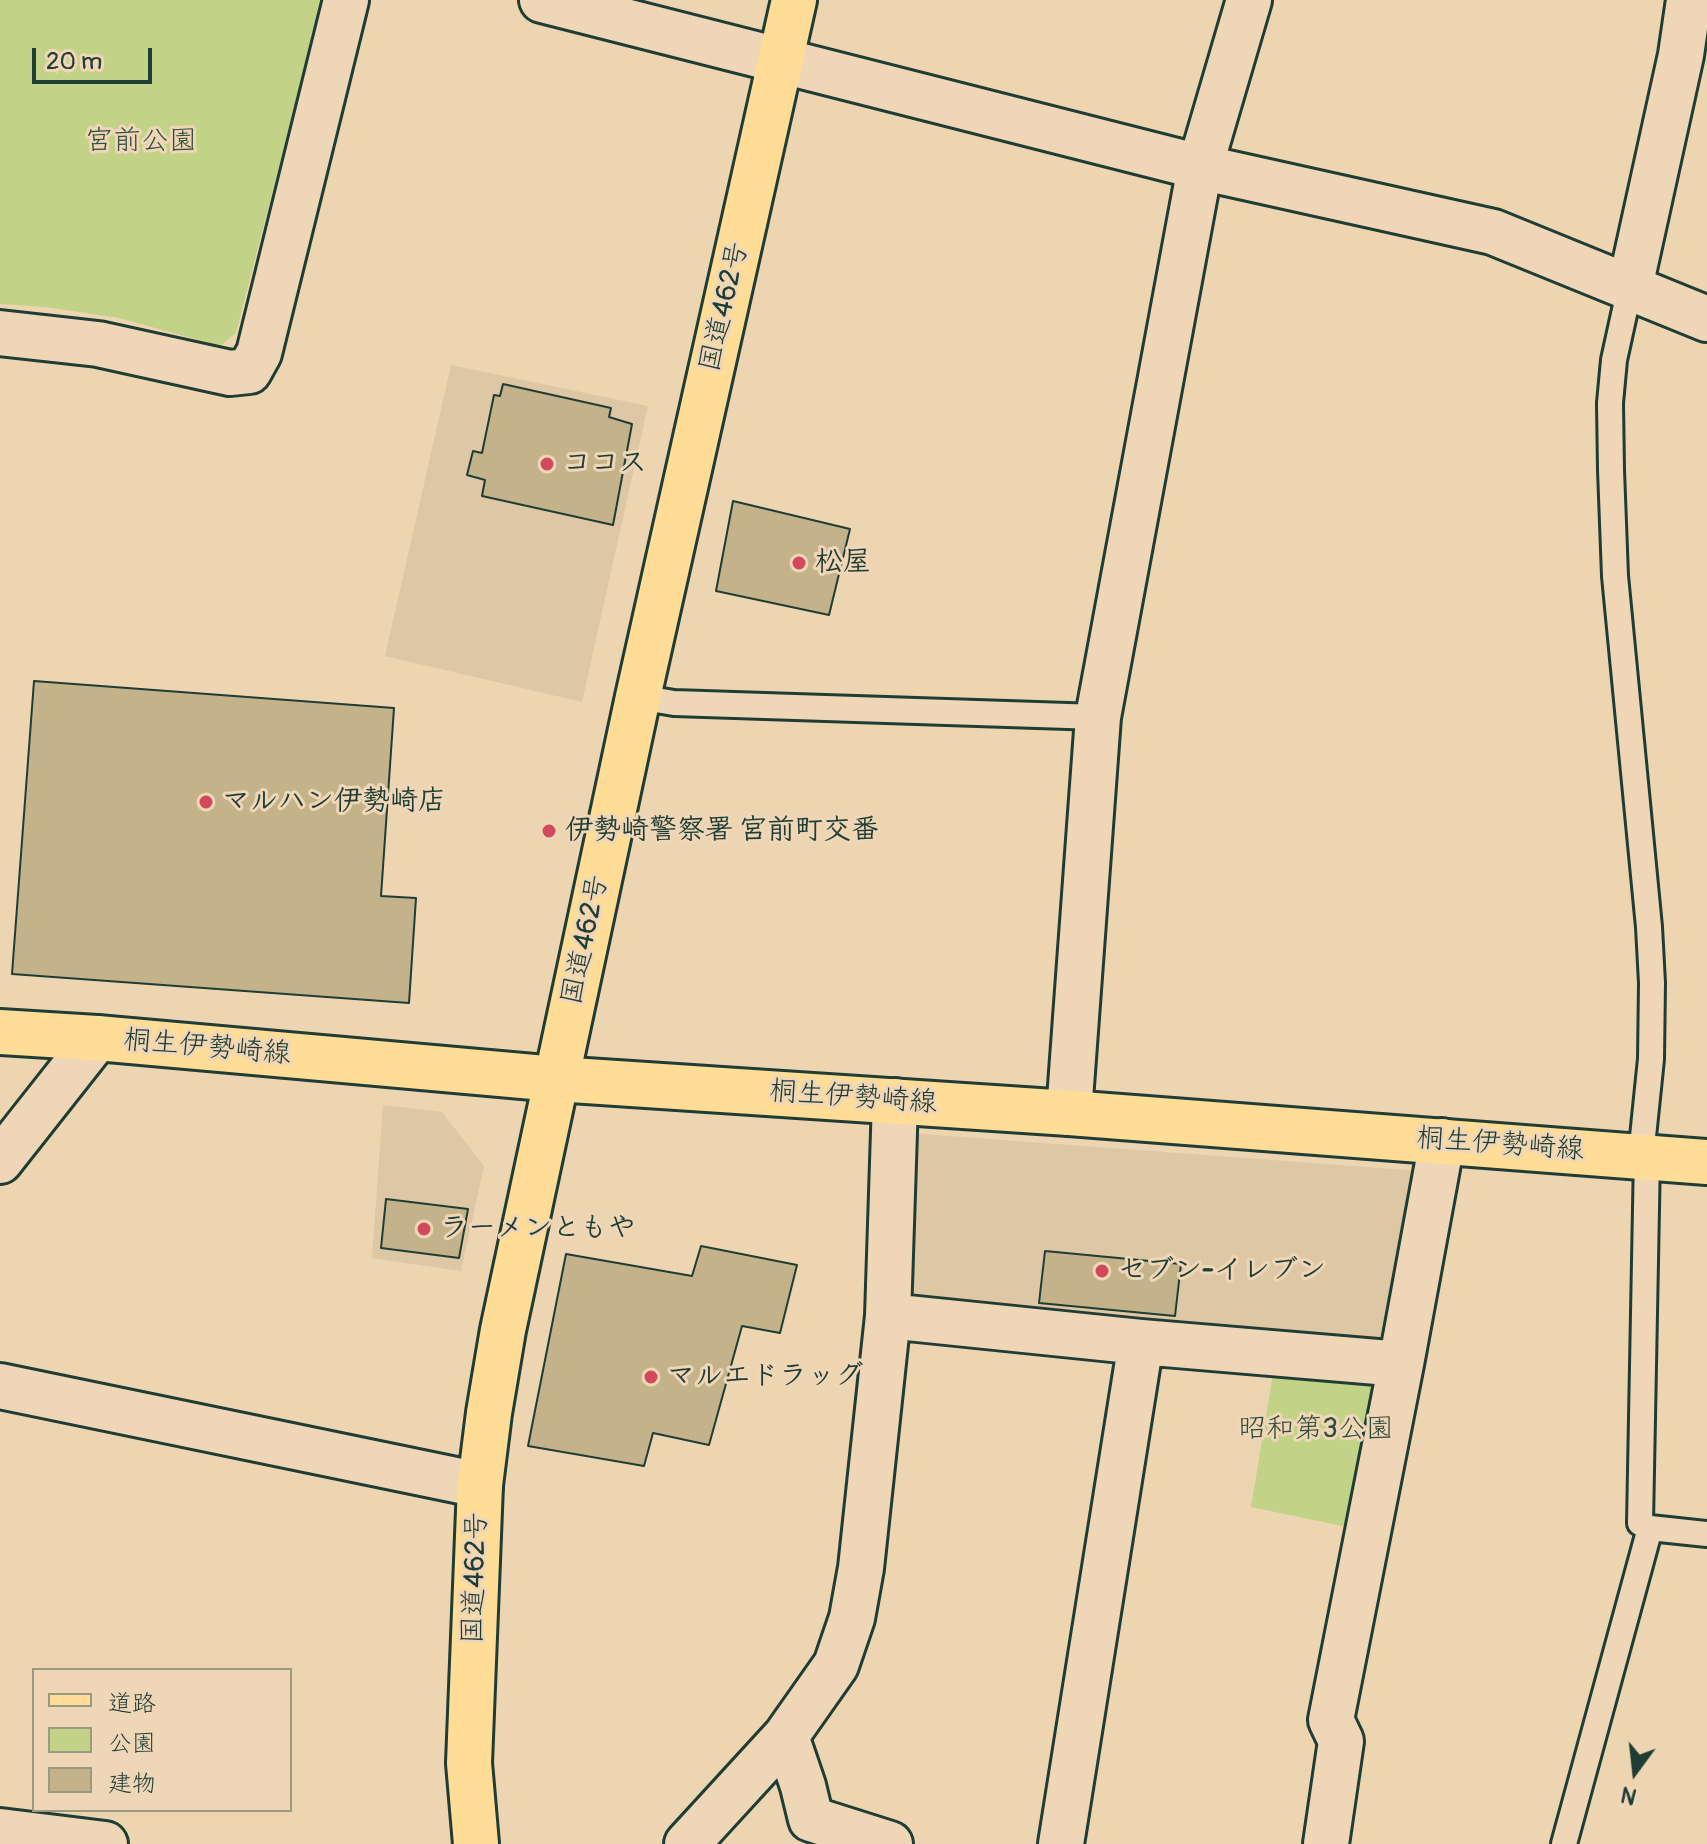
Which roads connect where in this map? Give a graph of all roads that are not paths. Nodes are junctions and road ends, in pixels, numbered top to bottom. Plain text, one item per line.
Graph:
1 (346, 0) edge
2 (542, 0) edge
3 (794, 0) edge
4 (1249, 0) edge
5 (1689, 0) edge
6 (780, 60) junction
7 (1200, 167) junction
8 (1630, 287) junction
9 (1707, 319) edge
10 (0, 333) edge
11 (638, 697) junction
12 (1098, 717) junction
13 (0, 1032) edge
14 (97, 1038) junction
15 (556, 1079) junction
16 (895, 1101) junction
17 (1069, 1113) junction
18 (1442, 1141) junction
19 (1644, 1156) junction
20 (0, 1161) edge
21 (1707, 1162) edge
22 (888, 1316) junction
23 (1141, 1342) junction
24 (1401, 1364) junction
25 (0, 1386) edge
26 (480, 1485) junction
27 (1650, 1528) junction
28 (1707, 1534) edge
29 (786, 1736) junction
30 (0, 1831) edge
31 (105, 1844) edge
32 (476, 1844) edge
33 (687, 1844) edge
34 (890, 1844) edge
35 (1061, 1844) edge
36 (1326, 1844) edge
37 (1564, 1844) edge

1 - 10 street
2 - 6 street
3 - 6 main road, 国道462号
4 - 7 street
5 - 8 street
6 - 7 street
6 - 11 main road, 国道462号
7 - 8 street
7 - 12 street
8 - 9 street
8 - 19 lane
11 - 12 lane
11 - 15 main road, 国道462号
12 - 17 street
13 - 14 main road, 桐生伊勢崎線
14 - 15 main road, 桐生伊勢崎線
14 - 20 street
15 - 16 main road, 桐生伊勢崎線
15 - 26 main road, 国道462号
16 - 17 main road, 桐生伊勢崎線
16 - 22 street
17 - 18 main road, 桐生伊勢崎線
18 - 19 main road, 桐生伊勢崎線
18 - 24 street
19 - 21 main road, 桐生伊勢崎線
19 - 27 lane
22 - 23 street
22 - 29 street
23 - 24 street
23 - 35 street
24 - 36 street
25 - 26 street
26 - 32 main road, 国道462号
27 - 28 lane
27 - 37 lane
29 - 33 street
29 - 34 street
30 - 31 street

